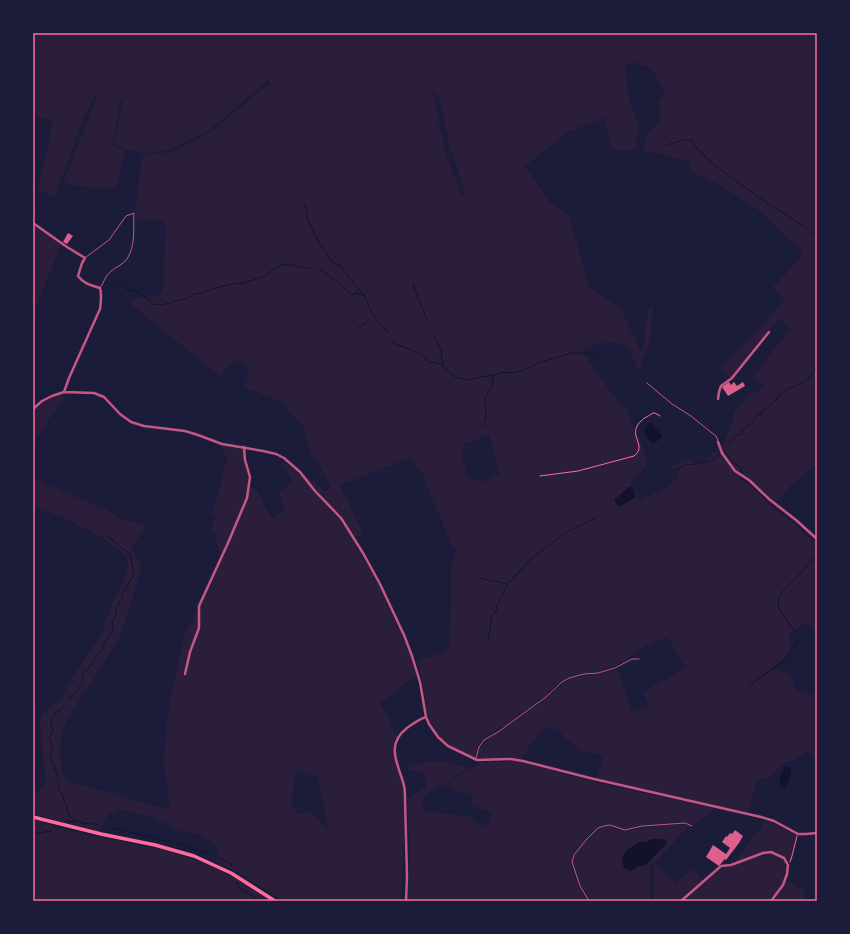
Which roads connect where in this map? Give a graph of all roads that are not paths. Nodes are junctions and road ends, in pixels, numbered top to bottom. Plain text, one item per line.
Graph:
1 (33, 223) edge
2 (85, 258) junction
3 (100, 288) junction
4 (769, 332) dead end
5 (647, 383) dead end
6 (64, 392) junction
7 (718, 399) dead end
8 (33, 409) edge
9 (718, 442) joint
10 (244, 447) junction
11 (817, 539) edge
12 (639, 659) dead end
13 (185, 674) dead end
14 (426, 717) junction
15 (475, 760) junction
16 (33, 817) edge
17 (692, 826) dead end
18 (817, 833) edge
19 (276, 901) edge
20 (406, 901) edge
21 (589, 901) edge
22 (681, 901) edge
23 (771, 901) edge

1 - 2 street
2 - 3 street
2 - 3 lane
3 - 6 street
4 - 7 street
5 - 9 lane
6 - 8 street
6 - 10 street
9 - 11 street
10 - 13 street
10 - 14 street
12 - 15 lane
14 - 15 street
14 - 20 street
15 - 18 street
16 - 19 main road
17 - 21 lane
22 - 23 street

